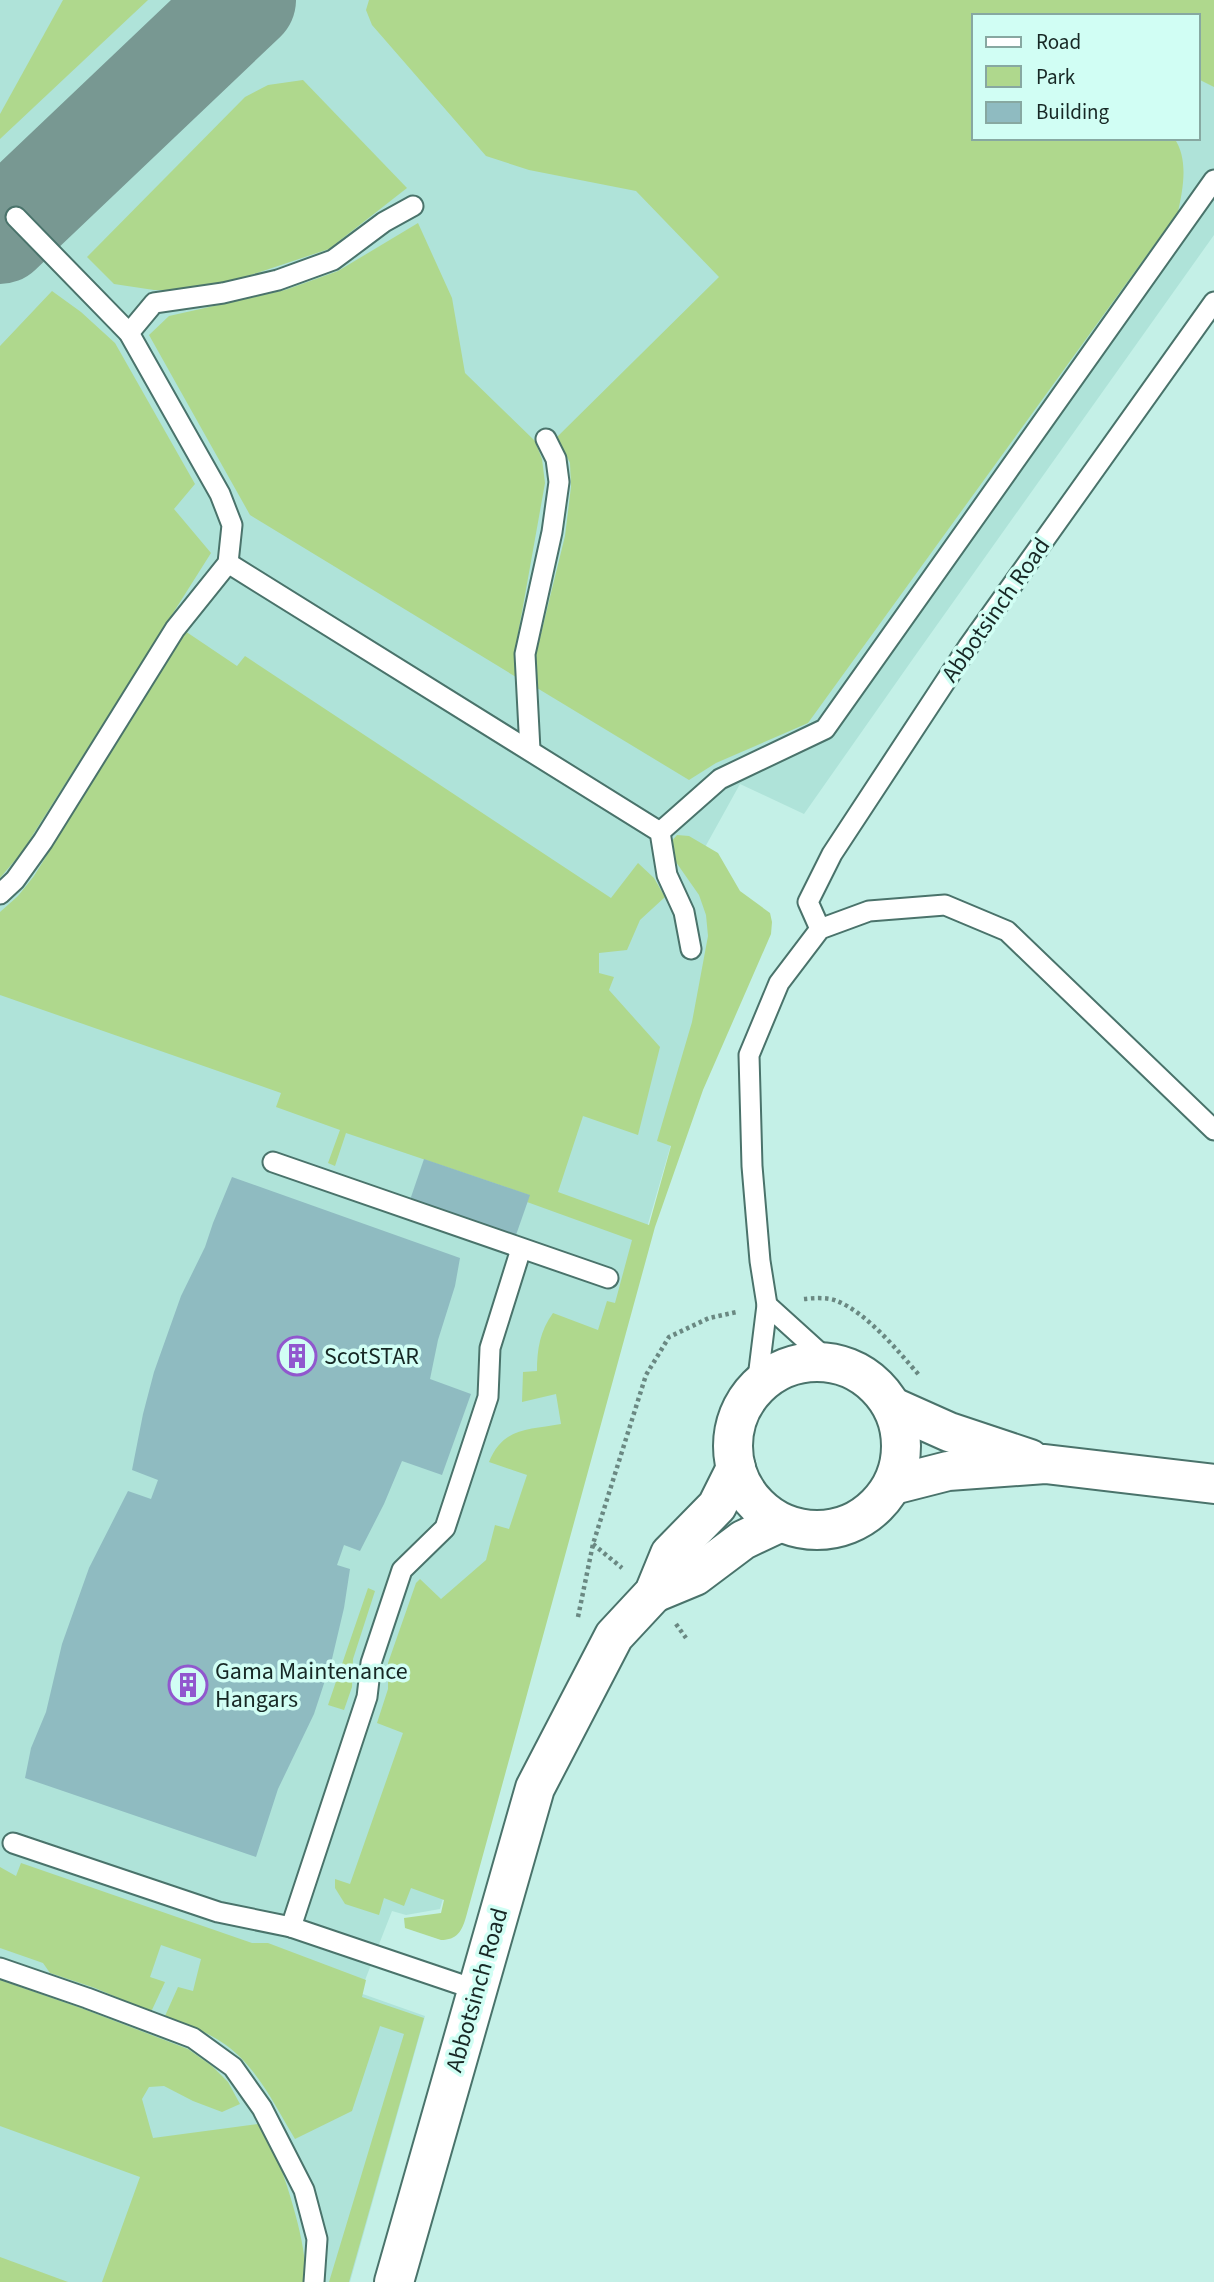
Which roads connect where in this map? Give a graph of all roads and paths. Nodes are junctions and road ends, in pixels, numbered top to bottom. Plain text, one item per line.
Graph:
1 (1214, 180) edge
2 (413, 206) dead end
3 (16, 217) dead end
4 (1214, 302) edge
5 (129, 333) junction
6 (546, 439) dead end
7 (228, 563) junction
8 (530, 750) junction
9 (660, 832) junction
10 (0, 894) edge
11 (820, 929) junction
12 (691, 949) dead end
13 (1214, 1130) edge
14 (273, 1162) dead end
15 (521, 1249) junction
16 (608, 1278) dead end
17 (767, 1304) junction
18 (830, 1362) junction
19 (925, 1382) dead end
20 (757, 1386) junction
21 (893, 1407) junction
22 (1045, 1464) junction
23 (736, 1468) junction
24 (1214, 1484) edge
25 (893, 1485) junction
26 (779, 1523) junction
27 (654, 1593) junction
28 (13, 1843) dead end
29 (291, 1927) junction
30 (0, 1968) edge
31 (477, 1990) junction
32 (314, 2282) edge
33 (394, 2282) edge

1 - 9 lane
2 - 5 lane
3 - 5 lane
4 - 11 lane, Abbotsinch Road
5 - 7 lane
6 - 8 lane
7 - 8 lane
7 - 10 lane
8 - 9 lane
9 - 12 lane
11 - 13 lane
11 - 17 lane
14 - 15 lane
15 - 16 lane
15 - 29 lane
17 - 18 lane
17 - 19 path
17 - 20 lane
18 - 20 street
18 - 21 street
20 - 23 street
21 - 22 street
21 - 25 street
22 - 24 street
22 - 25 street
23 - 26 street
23 - 27 street
25 - 26 street
26 - 27 street
27 - 31 street, Abbotsinch Road
28 - 29 lane
29 - 31 lane
30 - 32 lane
31 - 33 street, Abbotsinch Road

